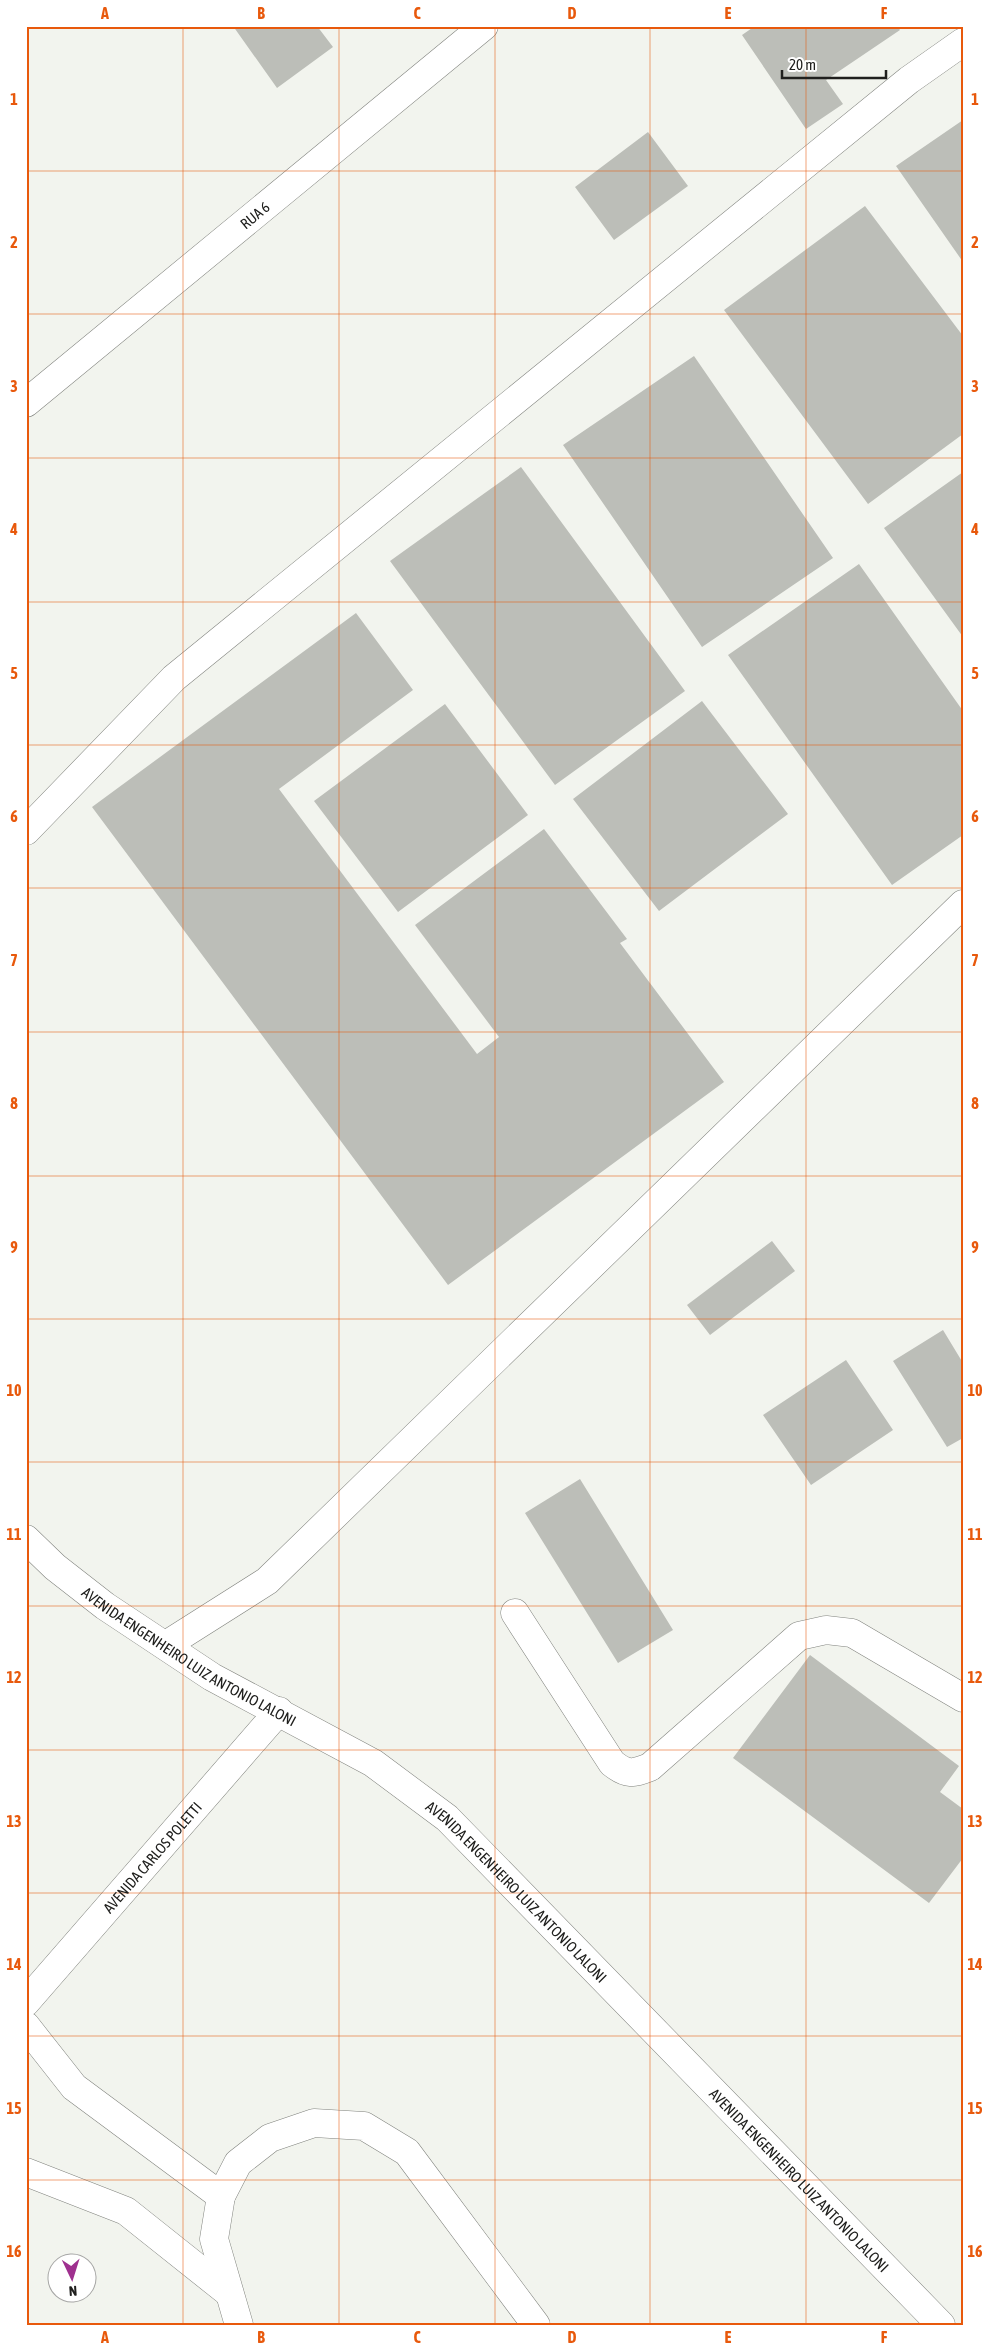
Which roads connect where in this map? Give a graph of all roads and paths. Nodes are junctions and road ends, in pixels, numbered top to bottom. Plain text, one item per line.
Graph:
1 (484, 26) edge
2 (963, 42) edge
3 (26, 403) edge
4 (26, 831) edge
5 (963, 904) edge
6 (26, 1539) edge
7 (515, 1613) dead end
8 (166, 1645) junction
9 (963, 1698) edge
10 (279, 1711) junction
11 (26, 2002) edge
12 (26, 2026) edge
13 (26, 2172) edge
14 (221, 2196) junction
15 (229, 2293) junction
16 (238, 2325) edge
17 (536, 2325) edge
18 (941, 2325) edge

1 - 3 street, RUA 6
2 - 4 street
5 - 8 street
6 - 8 street, AVENIDA ENGENHEIRO LUIZ ANTONIO LALONI
7 - 9 street
8 - 10 street, AVENIDA ENGENHEIRO LUIZ ANTONIO LALONI
10 - 11 street, AVENIDA CARLOS POLETTI
10 - 18 street, AVENIDA ENGENHEIRO LUIZ ANTONIO LALONI
12 - 14 street
13 - 15 street
14 - 15 street
14 - 17 street
15 - 16 street

